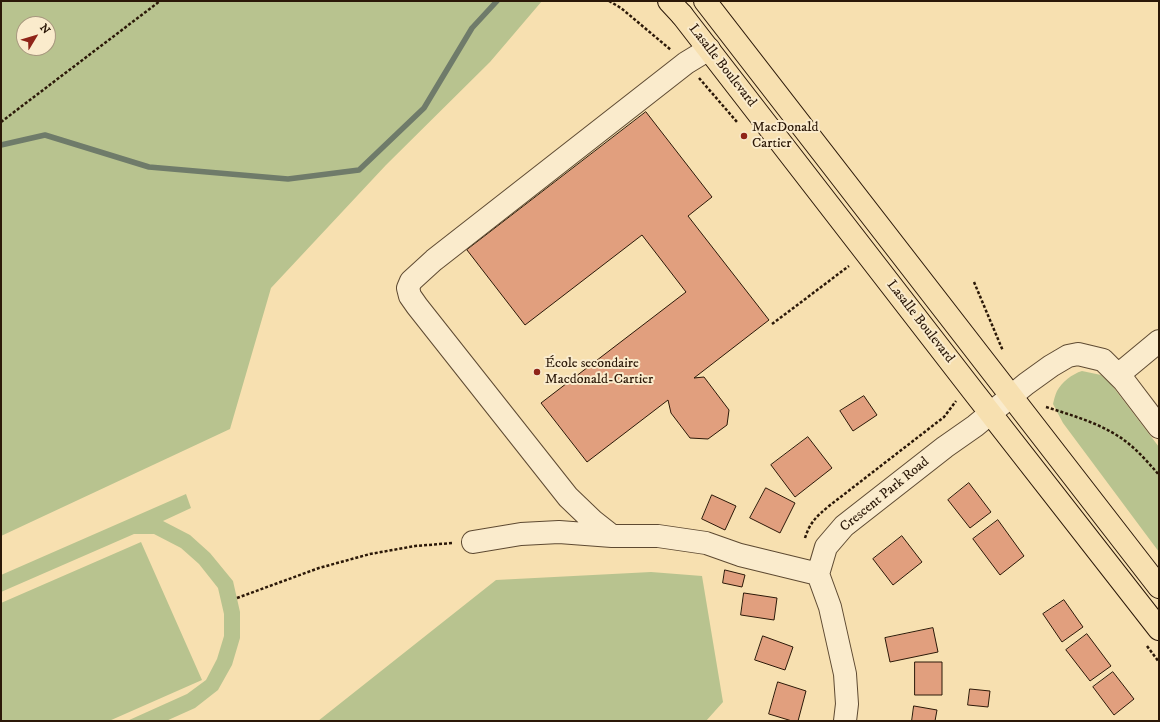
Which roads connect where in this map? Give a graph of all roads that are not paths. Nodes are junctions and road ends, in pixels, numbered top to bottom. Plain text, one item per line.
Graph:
1 (705, 1) edge
2 (676, 8) edge
3 (709, 49) junction
4 (1159, 342) edge
5 (1118, 375) junction
6 (1011, 395) junction
7 (990, 412) junction
8 (1159, 427) edge
9 (612, 536) junction
10 (474, 542) road end
11 (818, 574) junction
12 (1159, 587) edge
13 (1159, 629) edge
14 (845, 721) edge

1 - 6 main road, Lasalle Boulevard
2 - 3 main road, Lasalle Boulevard
3 - 7 main road, Lasalle Boulevard
3 - 9 street
4 - 5 street
5 - 6 street, Crescent Park Road
5 - 8 street, Crescent Park Road
6 - 7 street, Crescent Park Road
6 - 12 main road, Lasalle Boulevard
7 - 11 street, Crescent Park Road
7 - 13 main road, Lasalle Boulevard
9 - 10 street
9 - 11 street
11 - 14 street

